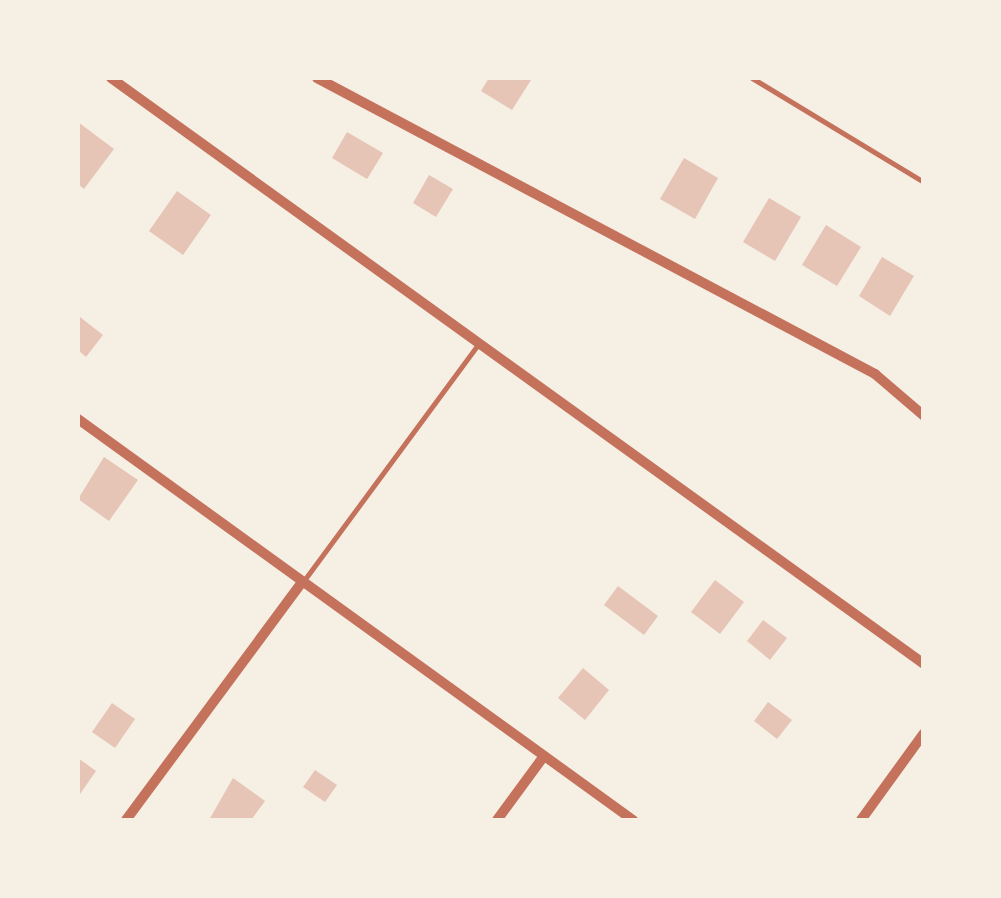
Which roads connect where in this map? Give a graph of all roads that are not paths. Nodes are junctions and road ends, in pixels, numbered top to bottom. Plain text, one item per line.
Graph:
1 (111, 78) edge
2 (317, 78) edge
3 (752, 78) edge
4 (924, 182) edge
5 (479, 343) junction
6 (924, 416) edge
7 (78, 418) edge
8 (303, 581) junction
9 (924, 664) edge
10 (924, 733) edge
11 (544, 756) junction
12 (126, 820) edge
13 (497, 820) edge
14 (634, 820) edge
15 (861, 820) edge

1 - 5 street
2 - 6 street
3 - 4 lane
5 - 8 lane
5 - 9 street
7 - 8 street
8 - 11 street
8 - 12 street
10 - 15 street
11 - 13 street
11 - 14 street

